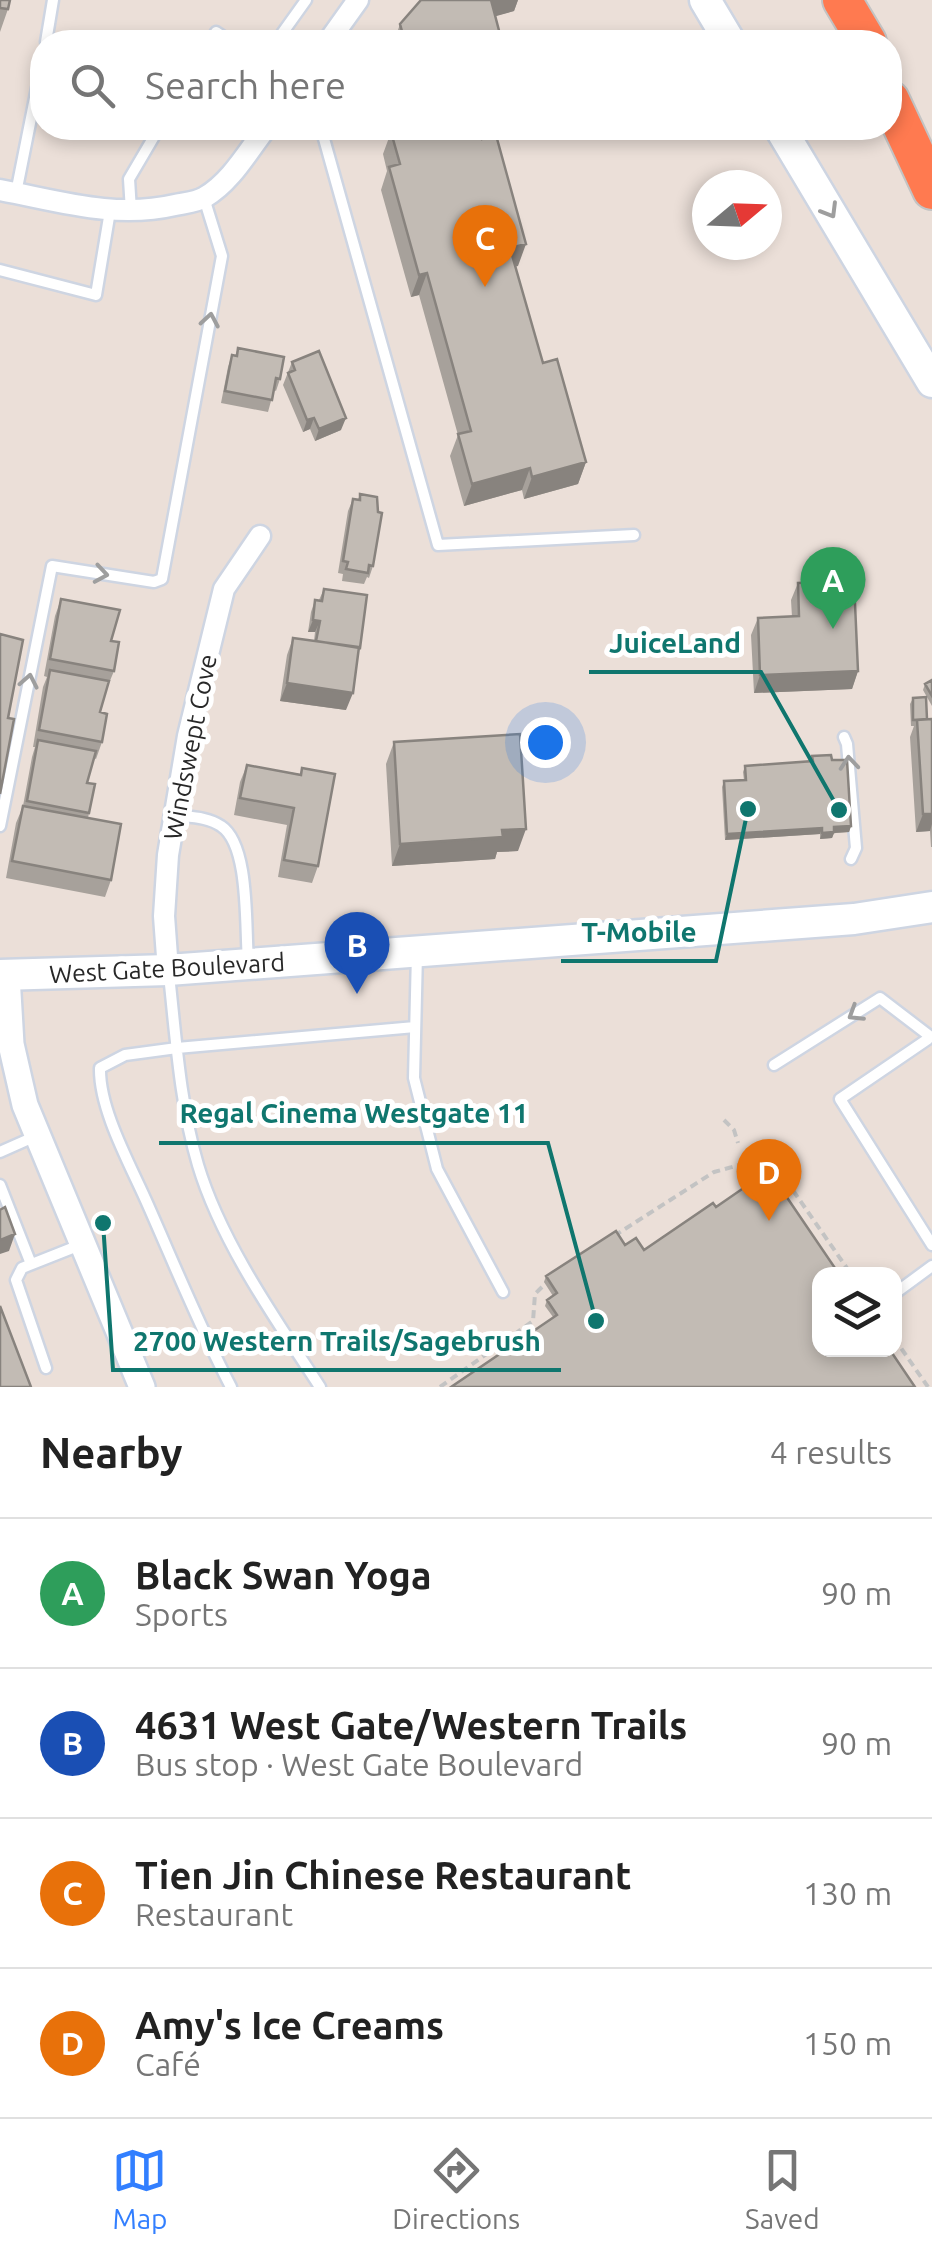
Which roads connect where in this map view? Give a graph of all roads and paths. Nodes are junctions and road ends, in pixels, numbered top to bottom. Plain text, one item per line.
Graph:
1 (53, 0) edge
2 (306, 0) edge
3 (358, 0) edge
4 (705, 0) edge
5 (48, 30) edge
6 (285, 30) edge
7 (337, 30) edge
8 (723, 30) edge
9 (902, 99) edge
10 (30, 108) edge
11 (902, 126) edge
12 (152, 140) edge
13 (257, 140) edge
14 (324, 140) edge
15 (787, 140) edge
16 (932, 149) edge
17 (932, 190) edge
18 (8, 191) edge
19 (204, 198) junction
20 (120, 212) junction
21 (0, 270) edge
22 (932, 382) edge
23 (634, 535) dead end
24 (260, 536) dead end
25 (18, 642) edge
26 (35, 646) junction
27 (844, 737) dead end
28 (174, 814) junction
29 (0, 826) edge
30 (851, 859) dead end
31 (932, 907) edge
32 (417, 952) junction
33 (248, 964) junction
34 (168, 970) junction
35 (4, 975) edge
36 (415, 1027) junction
37 (930, 1038) edge
38 (177, 1048) junction
39 (774, 1066) dead end
40 (724, 1120) dead end
41 (36, 1136) junction
42 (738, 1143) dead end
43 (0, 1152) edge
44 (0, 1185) edge
45 (613, 1237) edge
46 (81, 1245) junction
47 (932, 1245) edge
48 (32, 1264) junction
49 (932, 1266) edge
50 (846, 1267) edge
51 (552, 1278) edge
52 (902, 1288) edge
53 (503, 1292) dead end
54 (902, 1350) edge
55 (46, 1368) dead end
56 (142, 1387) edge
57 (231, 1387) edge
58 (320, 1387) edge
59 (440, 1387) edge
60 (928, 1387) edge

1 - 5 lane
2 - 6 lane
3 - 7 street
4 - 8 main road
9 - 16 highway
10 - 18 lane
11 - 17 highway
12 - 20 lane
13 - 19 street
14 - 23 lane
15 -> 22 main road
18 - 20 street
19 - 20 street
26 -> 19 lane
20 - 21 lane
24 - 28 street, Windswept Cove
25 - 26 lane
29 -> 26 lane
30 -> 27 lane
28 - 33 lane
28 - 34 street, Windswept Cove
31 - 32 main road, West Gate Boulevard
32 - 33 main road, West Gate Boulevard
32 - 36 lane
33 - 34 main road, West Gate Boulevard
34 - 35 main road, West Gate Boulevard
34 - 38 lane
35 - 41 street
36 - 38 lane
36 - 53 lane
37 -> 39 lane
37 - 47 lane
38 - 57 lane
38 - 58 lane
40 - 42 path
41 - 43 lane
41 - 46 street
44 - 48 lane
45 - 50 path
46 - 48 lane
46 - 56 street
48 - 55 lane
49 - 52 lane
51 - 59 path
54 - 60 path

